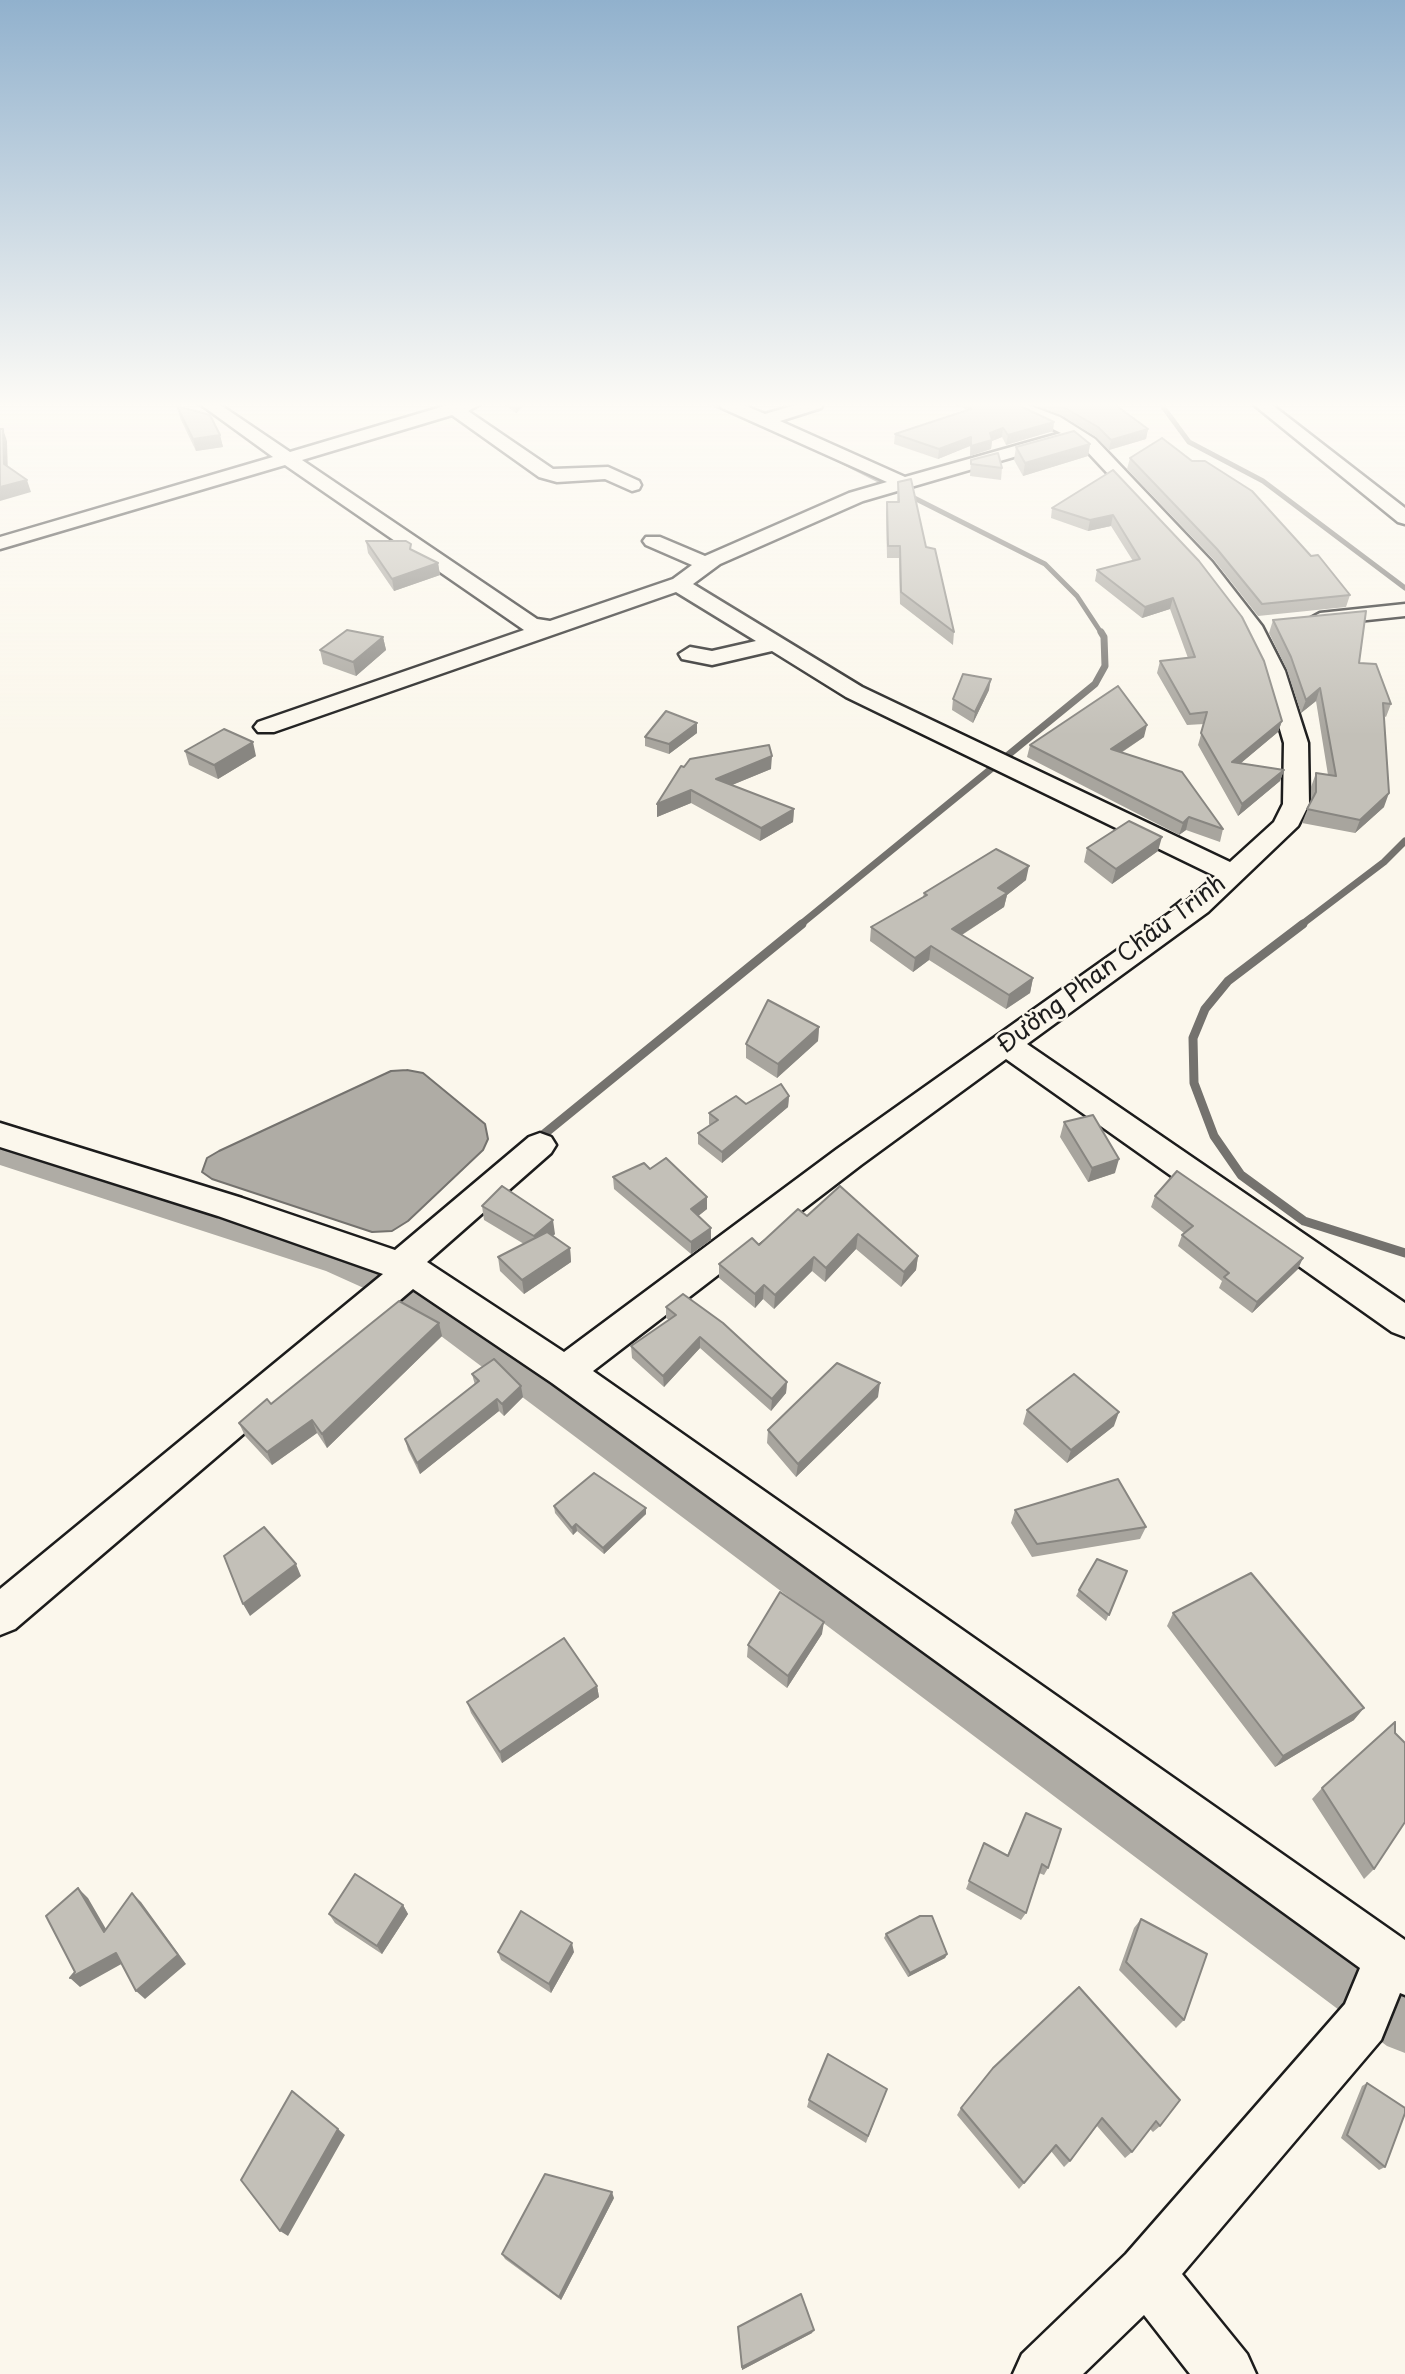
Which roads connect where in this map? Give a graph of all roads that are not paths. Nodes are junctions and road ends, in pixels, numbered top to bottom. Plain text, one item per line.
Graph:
1 (91, 515) edge
2 (369, 515) edge
3 (814, 515) edge
4 (1156, 515) edge
5 (653, 541) dead end
6 (0, 542) edge
7 (706, 565) junction
8 (678, 585) junction
9 (1405, 610) edge
10 (1302, 621) edge
11 (548, 629) junction
12 (773, 644) junction
13 (690, 654) dead end
14 (266, 727) dead end
15 (1233, 874) junction
16 (1006, 1044) junction
17 (0, 1135) edge
18 (540, 1145) dead end
19 (406, 1268) junction
20 (1405, 1322) edge
21 (565, 1372) junction
22 (0, 1615) edge
23 (1400, 1965) edge
24 (1146, 2274) junction
25 (1042, 2374) edge
26 (1227, 2374) edge

1 - 6 street
2 - 11 street
3 - 7 street
4 - 15 street, Đường Phan Châu Trinh
5 - 7 street
7 - 8 street
8 - 11 street
8 - 12 street
9 - 10 street
11 - 14 street
12 - 13 street
12 - 15 street
15 - 16 street, Đường Phan Châu Trinh
16 - 20 street
16 - 21 street, Đường Phan Châu Trinh
17 - 19 street
18 - 19 street
19 - 21 street
19 - 22 street
21 - 23 street
23 - 24 street
24 - 25 street
24 - 26 street

